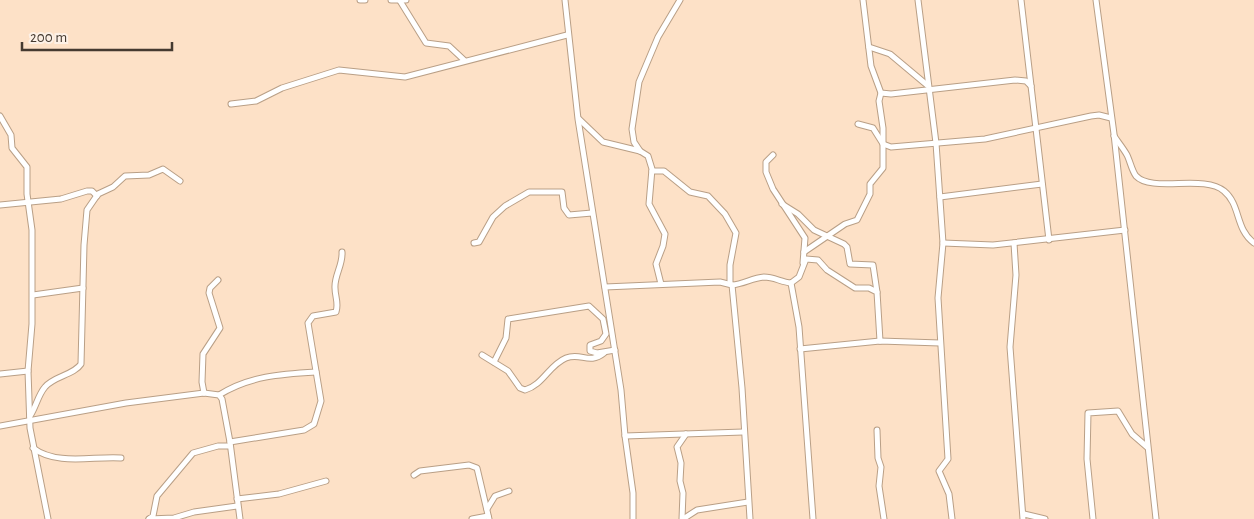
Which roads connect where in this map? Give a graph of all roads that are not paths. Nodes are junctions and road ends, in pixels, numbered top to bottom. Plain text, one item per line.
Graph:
1 (360, 0) edge
2 (365, 0) edge
3 (391, 0) edge
4 (564, 0) edge
5 (680, 0) edge
6 (863, 0) edge
7 (918, 0) edge
8 (1021, 0) edge
9 (1096, 0) edge
10 (403, 1) edge
11 (567, 35) junction
12 (869, 47) junction
13 (464, 60) junction
14 (1031, 86) junction
15 (928, 87) junction
16 (881, 93) junction
17 (231, 104) dead end
18 (0, 116) edge
19 (1111, 118) junction
20 (578, 119) junction
21 (858, 124) dead end
22 (1036, 128) junction
23 (1114, 134) junction
24 (936, 143) junction
25 (883, 144) junction
26 (640, 151) junction
27 (772, 155) dead end
28 (652, 171) junction
29 (180, 181) dead end
30 (1042, 184) junction
31 (97, 196) junction
32 (940, 197) junction
33 (28, 202) junction
34 (782, 204) junction
35 (0, 206) edge
36 (592, 214) junction
37 (1124, 230) junction
38 (826, 237) junction
39 (1049, 240) junction
40 (943, 243) junction
41 (1014, 243) junction
42 (1254, 243) edge
43 (474, 244) dead end
44 (342, 252) dead end
45 (804, 252) junction
46 (803, 263) junction
47 (218, 280) dead end
48 (731, 283) junction
49 (791, 283) junction
50 (661, 284) junction
51 (605, 287) junction
52 (83, 288) junction
53 (877, 292) junction
54 (33, 295) junction
55 (880, 341) junction
56 (940, 344) junction
57 (800, 349) junction
58 (615, 350) junction
59 (606, 351) junction
60 (482, 354) dead end
61 (494, 362) junction
62 (28, 371) junction
63 (316, 372) junction
64 (0, 374) edge
65 (204, 393) junction
66 (219, 395) junction
67 (30, 419) junction
68 (0, 426) edge
69 (877, 430) dead end
70 (743, 432) junction
71 (686, 434) junction
72 (625, 436) junction
73 (230, 444) junction
74 (1147, 447) junction
75 (33, 448) junction
76 (121, 458) dead end
77 (414, 475) dead end
78 (326, 481) dead end
79 (509, 491) dead end
80 (236, 499) junction
81 (748, 502) junction
82 (237, 506) junction
83 (487, 510) junction
84 (1024, 517) edge
85 (488, 518) edge
86 (48, 519) edge
87 (149, 519) edge
88 (240, 519) edge
89 (472, 519) edge
90 (633, 519) edge
91 (682, 519) edge
92 (750, 519) edge
93 (813, 519) edge
94 (884, 519) edge
95 (952, 519) edge
96 (1045, 519) edge
97 (1093, 519) edge
98 (1156, 519) edge

1 - 2 street
3 - 10 street
4 - 11 street
5 - 26 street
6 - 12 street
7 - 15 street
8 - 14 street
9 - 19 street
10 - 13 street
11 - 13 street
11 - 20 street
12 - 15 street
12 - 16 street
13 - 17 street
14 - 15 street
14 - 22 street
15 - 16 street
15 - 24 street
16 - 25 street
18 - 33 street
19 - 22 street
19 - 23 street
20 - 26 street
20 - 36 street
21 - 25 street
22 - 24 street
22 - 30 street
23 - 37 street
23 - 42 street
24 - 25 street
24 - 32 street
25 - 38 street
26 - 28 street
27 - 34 street
28 - 48 street
28 - 50 street
29 - 31 street
30 - 32 street
30 - 39 street
31 - 33 street
31 - 52 street
32 - 40 street
33 - 35 street
33 - 54 street
34 - 38 street
34 - 45 street
36 - 43 street
36 - 51 street
37 - 39 street
37 - 74 street
38 - 45 street
38 - 53 street
39 - 41 street
40 - 41 street
40 - 56 street
41 - 84 street
44 - 63 street
45 - 46 street
46 - 49 street
46 - 53 street
47 - 65 street
48 - 49 street
48 - 50 street
48 - 70 street
49 - 57 street
50 - 51 street
51 - 58 street
52 - 54 street
52 - 67 street
53 - 55 street
54 - 62 street
55 - 56 street
55 - 57 street
56 - 95 street
57 - 93 street
58 - 59 street
58 - 72 street
59 - 61 street
59 - 61 street
60 - 61 street
62 - 64 street
62 - 67 street
63 - 66 street
63 - 73 street
65 - 66 street
65 - 67 street
66 - 73 street
67 - 68 street
67 - 75 street
69 - 94 street
70 - 71 street
70 - 81 street
71 - 72 street
71 - 91 street
72 - 90 street
73 - 80 street
73 - 87 street
74 - 97 street
74 - 98 street
75 - 76 street
75 - 86 street
77 - 83 street
78 - 80 street
79 - 83 street
80 - 82 street
81 - 91 street
81 - 92 street
82 - 87 street
82 - 88 street
83 - 85 street
84 - 96 street
85 - 89 street

